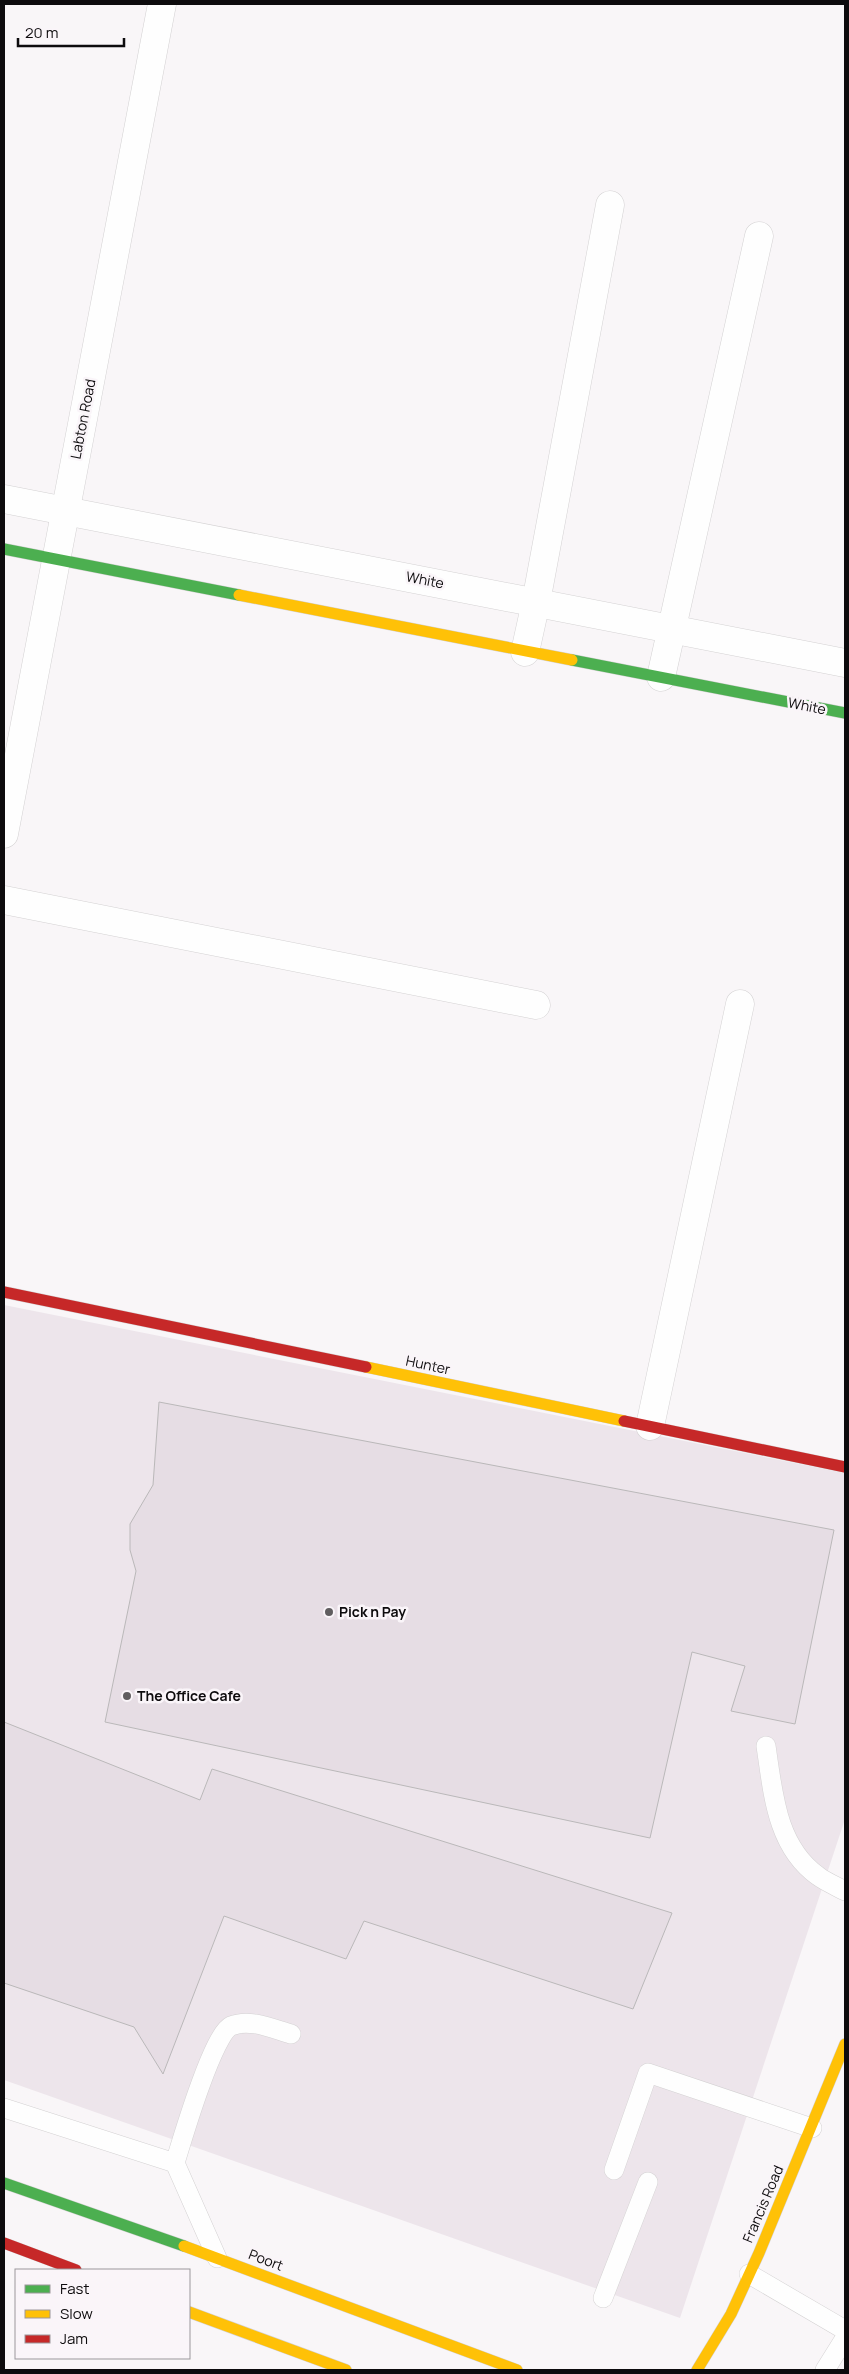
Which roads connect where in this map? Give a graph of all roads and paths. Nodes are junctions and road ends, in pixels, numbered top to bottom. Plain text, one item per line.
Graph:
1 (162, 4) edge
2 (610, 205) dead end
3 (759, 236) dead end
4 (4, 499) edge
5 (65, 511) junction
6 (4, 549) edge
7 (56, 560) junction
8 (536, 602) junction
9 (672, 628) junction
10 (525, 652) junction
11 (845, 663) edge
12 (661, 677) junction
13 (845, 713) edge
14 (4, 834) edge
15 (4, 900) edge
16 (740, 1004) dead end
17 (536, 1005) dead end
18 (4, 1292) edge
19 (650, 1426) junction
20 (845, 1467) edge
21 (766, 1746) dead end
22 (845, 1891) edge
23 (291, 2034) dead end
24 (845, 2044) edge
25 (4, 2108) edge
26 (812, 2128) junction
27 (175, 2163) junction
28 (614, 2170) dead end
29 (648, 2182) dead end
30 (4, 2183) edge
31 (4, 2244) edge
32 (217, 2258) junction
33 (73, 2269) edge
34 (749, 2274) junction
35 (603, 2298) dead end
36 (190, 2312) edge
37 (845, 2330) edge
38 (845, 2338) edge
39 (346, 2370) edge
40 (517, 2370) edge
41 (697, 2370) edge
42 (825, 2370) edge

1 - 5 street, Labton Road
2 - 8 street
3 - 9 street
4 - 5 street, White
5 - 7 street, Labton Road
5 - 8 street, White
6 - 7 street, White
7 - 10 street, White
7 - 14 street, Labton Road
8 - 9 street, White
8 - 10 street
9 - 11 street, White
9 - 12 street
10 - 12 street, White
12 - 13 street, White
15 - 17 street
16 - 19 street
18 - 19 street, Hunter
19 - 20 street, Hunter
21 - 22 lane
23 - 27 lane
24 - 26 street, Francis Road
25 - 27 lane
26 - 28 lane
26 - 34 street, Francis Road
27 - 32 lane
29 - 35 lane
30 - 32 street, Poort
31 - 33 street
32 - 40 street, Poort
34 - 37 lane
34 - 41 street, Francis Road
36 - 39 street
38 - 42 lane

